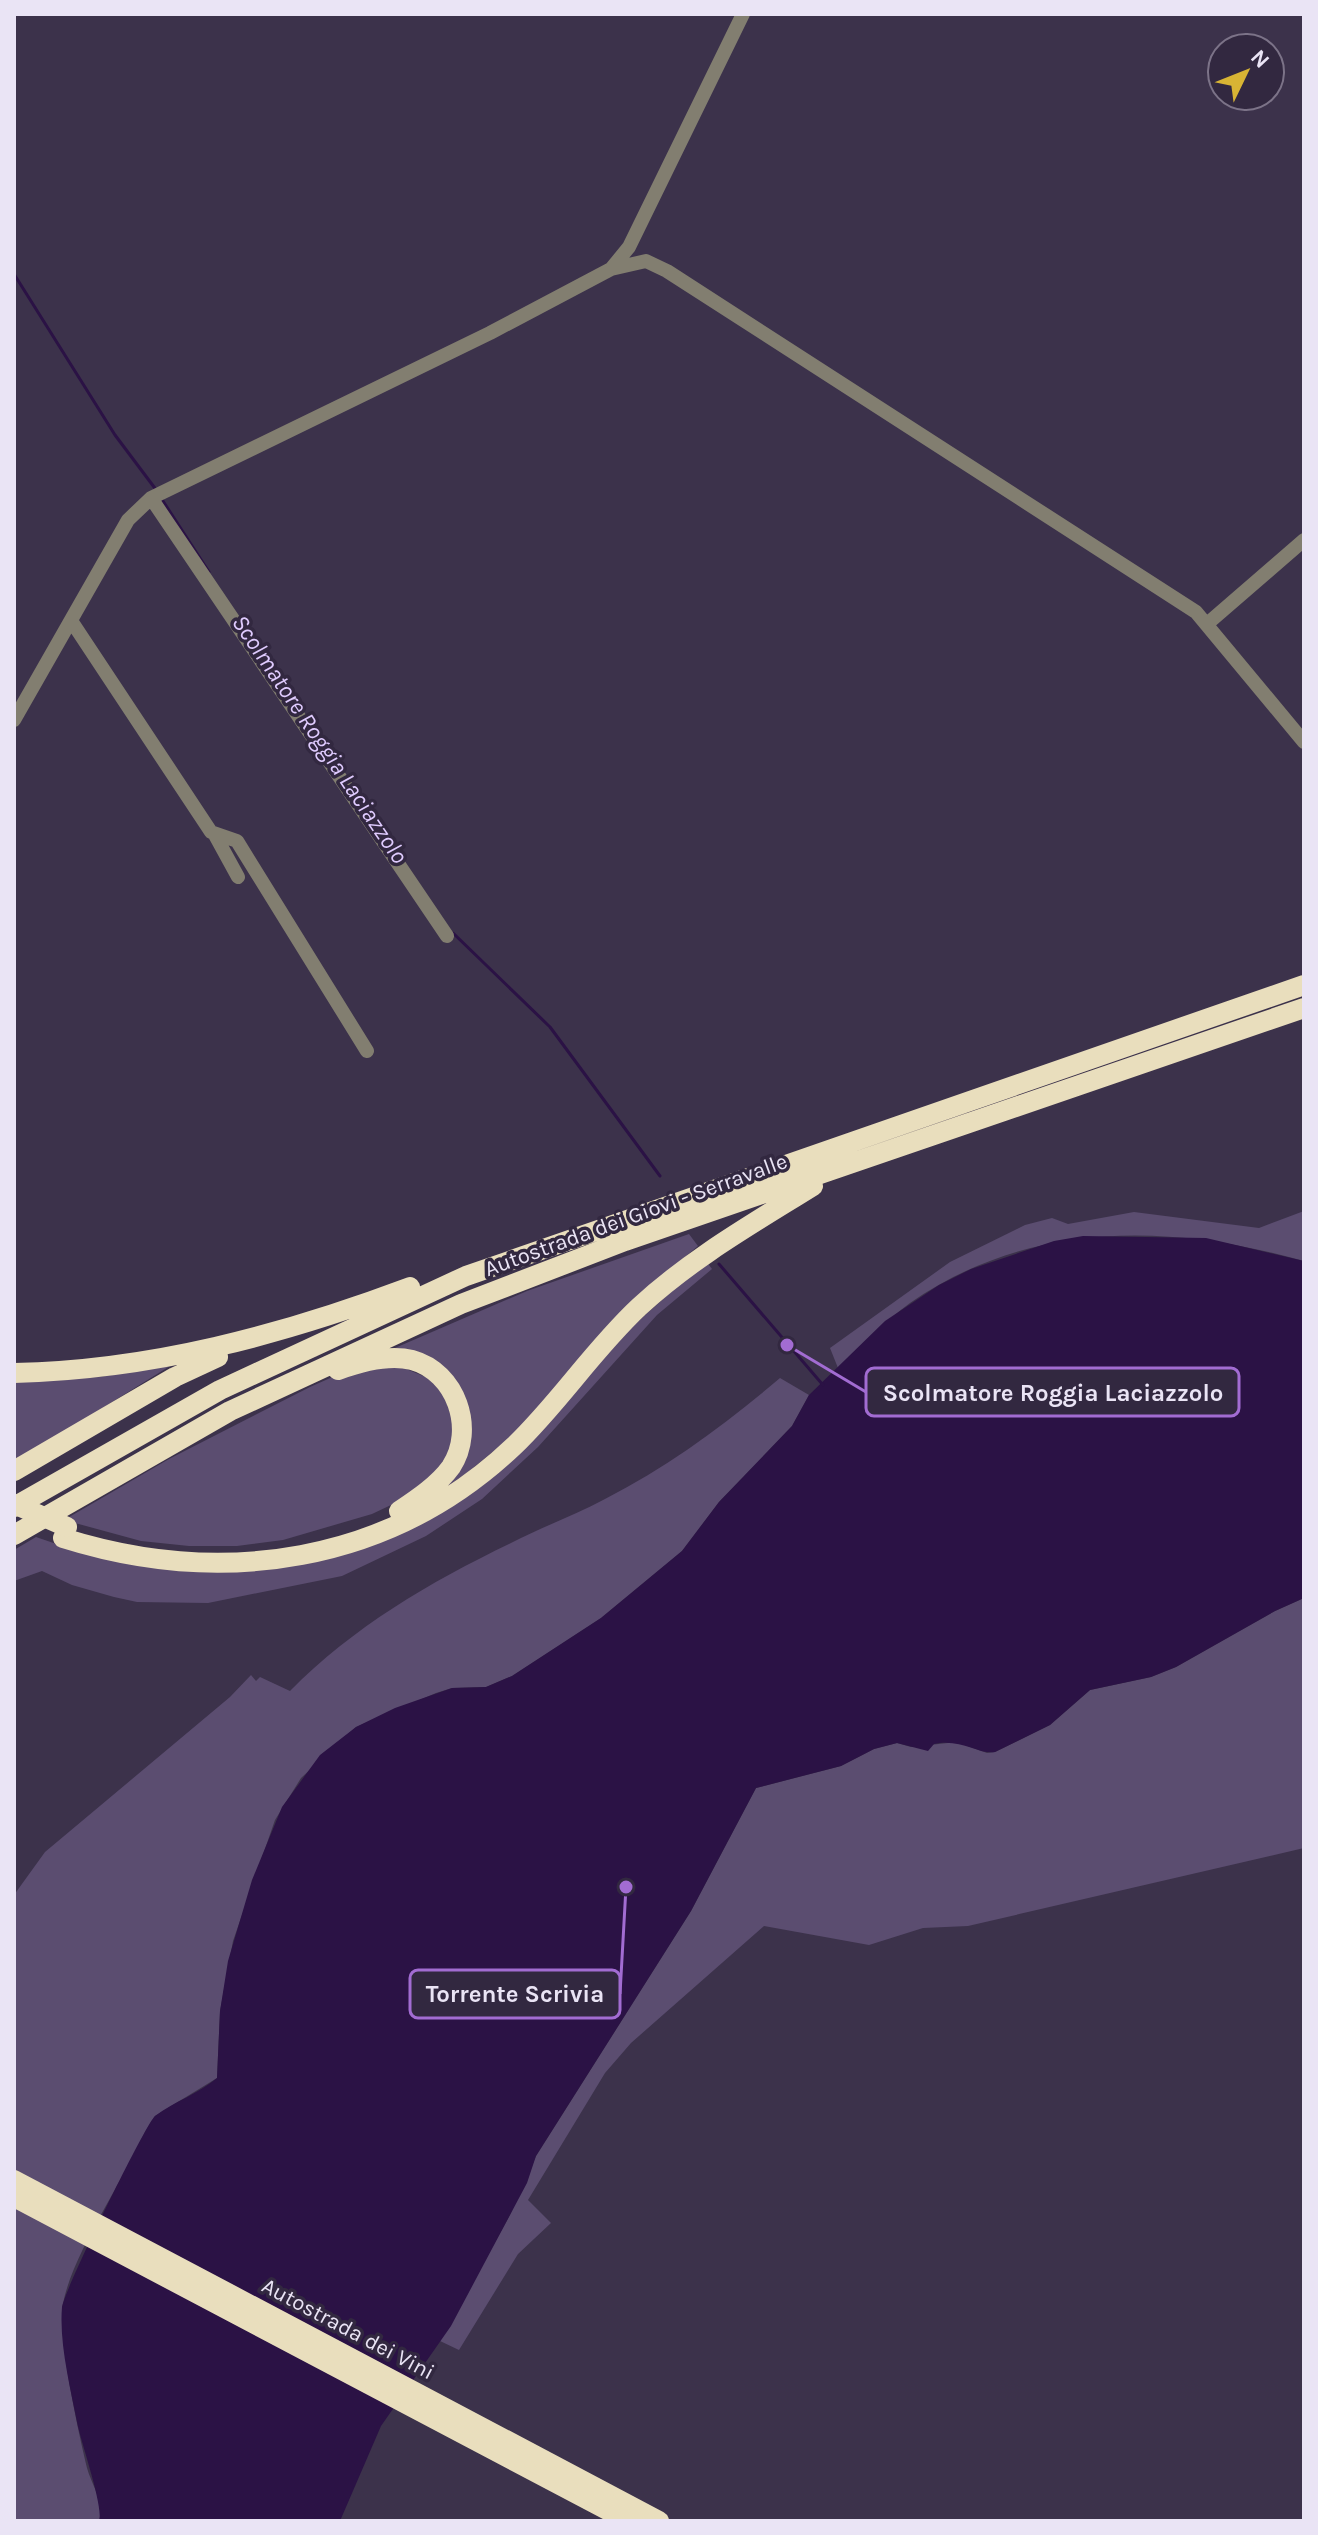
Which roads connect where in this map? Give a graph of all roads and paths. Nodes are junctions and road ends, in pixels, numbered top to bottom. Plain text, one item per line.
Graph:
1 (743, 14) edge
2 (611, 269) junction
3 (156, 495) junction
4 (1304, 540) edge
5 (72, 622) junction
6 (1207, 624) junction
7 (14, 720) edge
8 (1304, 742) edge
9 (215, 835) junction
10 (238, 877) dead end
11 (447, 936) dead end
12 (1304, 985) edge
13 (1304, 1008) edge
14 (367, 1051) dead end
15 (842, 1167) junction
16 (559, 1241) junction
17 (262, 1337) junction
18 (14, 1373) edge
19 (230, 1411) junction
20 (14, 1471) edge
21 (14, 1505) edge
22 (14, 1517) edge
23 (65, 1532) junction
24 (14, 1535) edge
25 (14, 2180) edge
26 (14, 2197) edge
27 (461, 2425) junction
28 (628, 2521) edge
29 (659, 2521) edge

1 - 2 street
2 - 3 street
2 - 6 street
3 - 5 street
3 - 11 street
4 - 6 street
5 - 7 street
5 - 9 street
6 - 8 street
9 - 10 street
9 - 14 street
12 - 16 highway, Autostrada dei Giovi - Serravalle
13 - 15 highway, Autostrada dei Giovi - Serravalle
15 - 19 highway, Autostrada dei Giovi - Serravalle
15 - 23 highway
16 - 17 highway
16 - 21 highway, Autostrada dei Giovi - Serravalle
17 - 18 highway
17 - 20 highway
19 - 23 highway
19 - 24 highway, Autostrada dei Giovi - Serravalle
21 - 23 highway, bridge
22 - 23 highway
25 - 27 highway, Autostrada dei Vini
26 - 27 highway, Autostrada dei Vini
27 - 28 highway, Autostrada dei Vini
27 - 29 highway, Autostrada dei Vini

